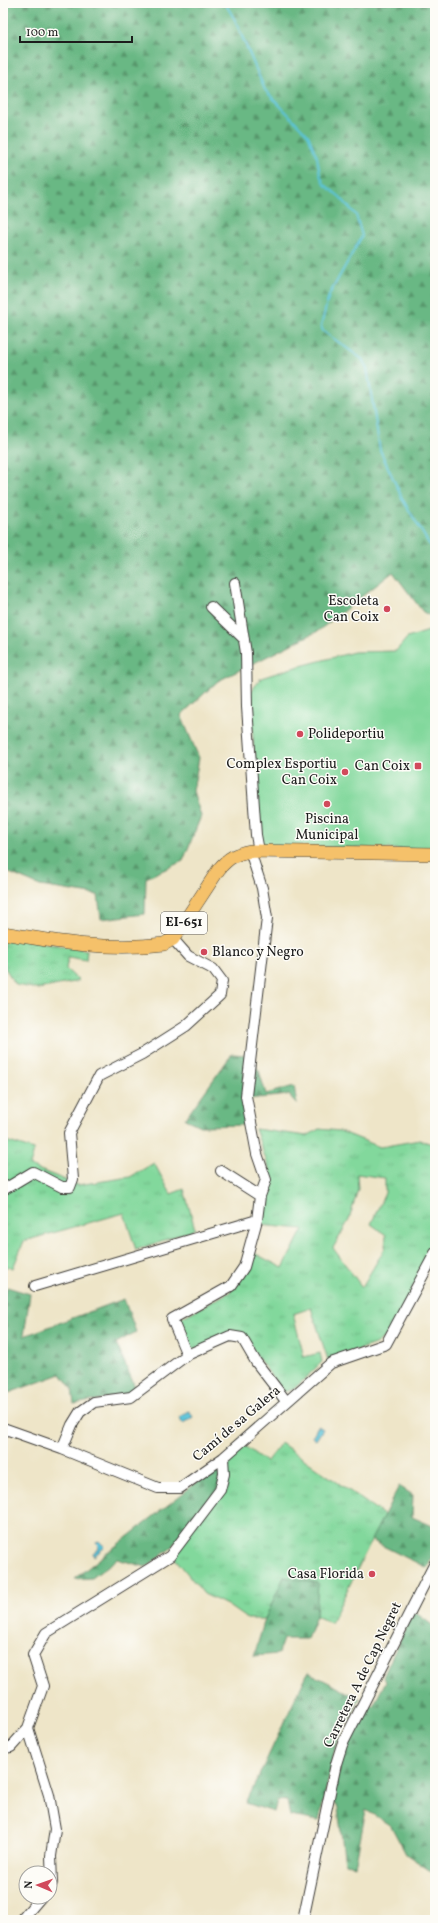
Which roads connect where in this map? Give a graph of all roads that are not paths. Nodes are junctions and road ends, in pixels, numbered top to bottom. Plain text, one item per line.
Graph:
1 (235, 583) dead end
2 (211, 607) dead end
3 (244, 638) junction
4 (255, 851) junction
5 (435, 854) edge
6 (3, 933) edge
7 (173, 940) junction
8 (221, 1171) dead end
9 (3, 1190) edge
10 (260, 1196) junction
11 (257, 1220) junction
12 (435, 1253) edge
13 (430, 1271) edge
14 (35, 1286) dead end
15 (187, 1355) junction
16 (286, 1401) junction
17 (3, 1428) edge
18 (62, 1449) junction
19 (223, 1458) junction
20 (435, 1564) edge
21 (28, 1728) junction
22 (3, 1748) edge
23 (51, 1865) edge
24 (34, 1905) edge
25 (24, 1920) edge
26 (303, 1920) edge

1 - 3 street
2 - 3 street
3 - 4 street
4 - 5 main road, EI-651
4 - 7 main road, EI-651
4 - 10 street
6 - 7 main road, EI-651
7 - 9 street
8 - 10 street
10 - 11 street
11 - 14 street
11 - 15 street
12 - 13 street, Camí de sa Galera
13 - 16 street, Camí de sa Galera
15 - 16 street
15 - 18 street
16 - 19 street, Camí de sa Galera
17 - 18 street, Camí de sa Galera
18 - 19 street, Camí de sa Galera
19 - 21 street
20 - 26 street, Carretera A de Cap Negret
21 - 22 street
21 - 23 street
24 - 25 street

